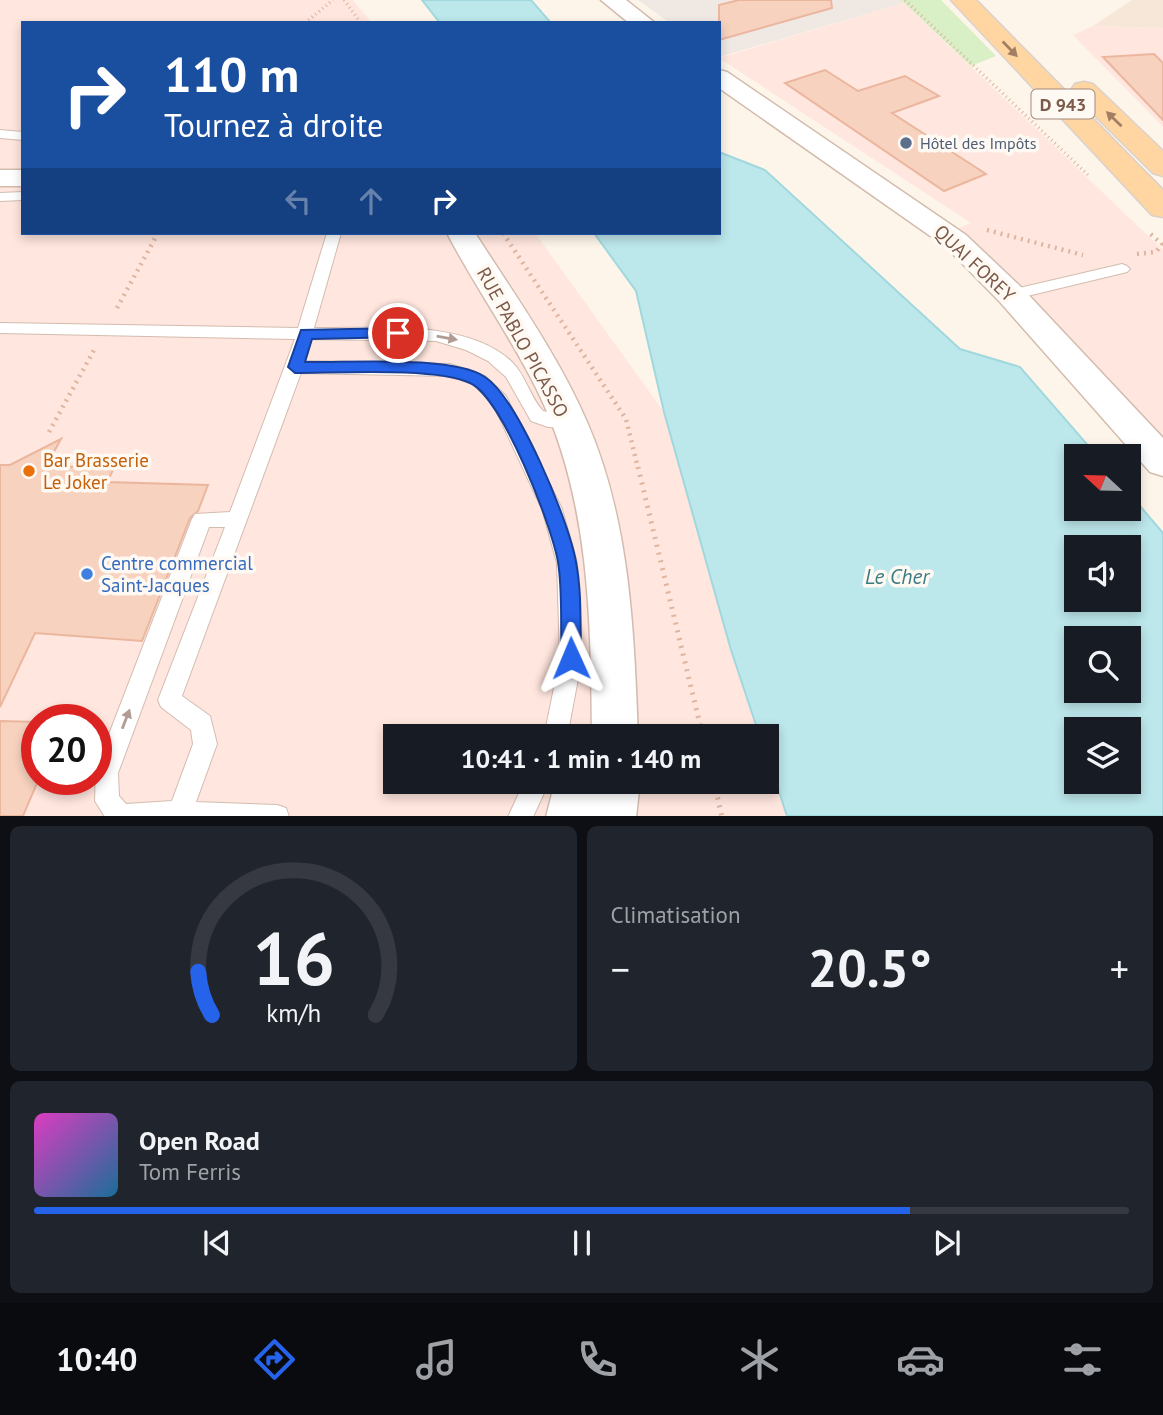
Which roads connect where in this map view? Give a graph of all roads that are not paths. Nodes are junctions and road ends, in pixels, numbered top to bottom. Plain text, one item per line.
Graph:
1 (612, 0) edge
2 (963, 0) edge
3 (993, 0) edge
4 (641, 21) edge
5 (721, 78) edge
6 (0, 134) edge
7 (21, 136) edge
8 (1163, 167) edge
9 (0, 178) edge
10 (21, 178) edge
11 (21, 196) edge
12 (0, 197) edge
13 (1163, 208) edge
14 (333, 235) edge
15 (462, 235) edge
16 (1126, 262) road end
17 (1010, 295) junction
18 (0, 328) edge
19 (306, 334) junction
20 (295, 367) junction
21 (569, 422) junction
22 (1163, 461) edge
23 (237, 520) junction
24 (614, 661) junction
25 (558, 724) edge
26 (596, 724) edge
27 (615, 724) edge
28 (531, 794) edge
29 (576, 794) edge
30 (615, 794) edge
31 (180, 813) junction
32 (253, 816) edge
33 (520, 816) edge
34 (570, 816) edge
35 (612, 816) edge

1 - 4 street
2 -> 13 main road, D 943
8 -> 3 main road, D 943
5 - 17 street, QUAI FOREY
6 - 7 lane
9 - 10 street
11 - 12 lane
14 - 19 lane
15 - 21 street, RUE PABLO PICASSO
16 - 17 lane
17 - 22 street, QUAI FOREY
18 - 19 lane
19 - 20 lane
19 -> 21 lane
20 - 23 lane
20 - 25 lane
21 - 24 street, RUE PABLO PICASSO
23 - 31 lane
31 -> 23 lane
24 - 26 street, RUE PABLO PICASSO
24 - 27 street, RUE PABLO PICASSO
28 - 33 lane
29 - 34 street
30 - 35 street
31 - 32 lane

